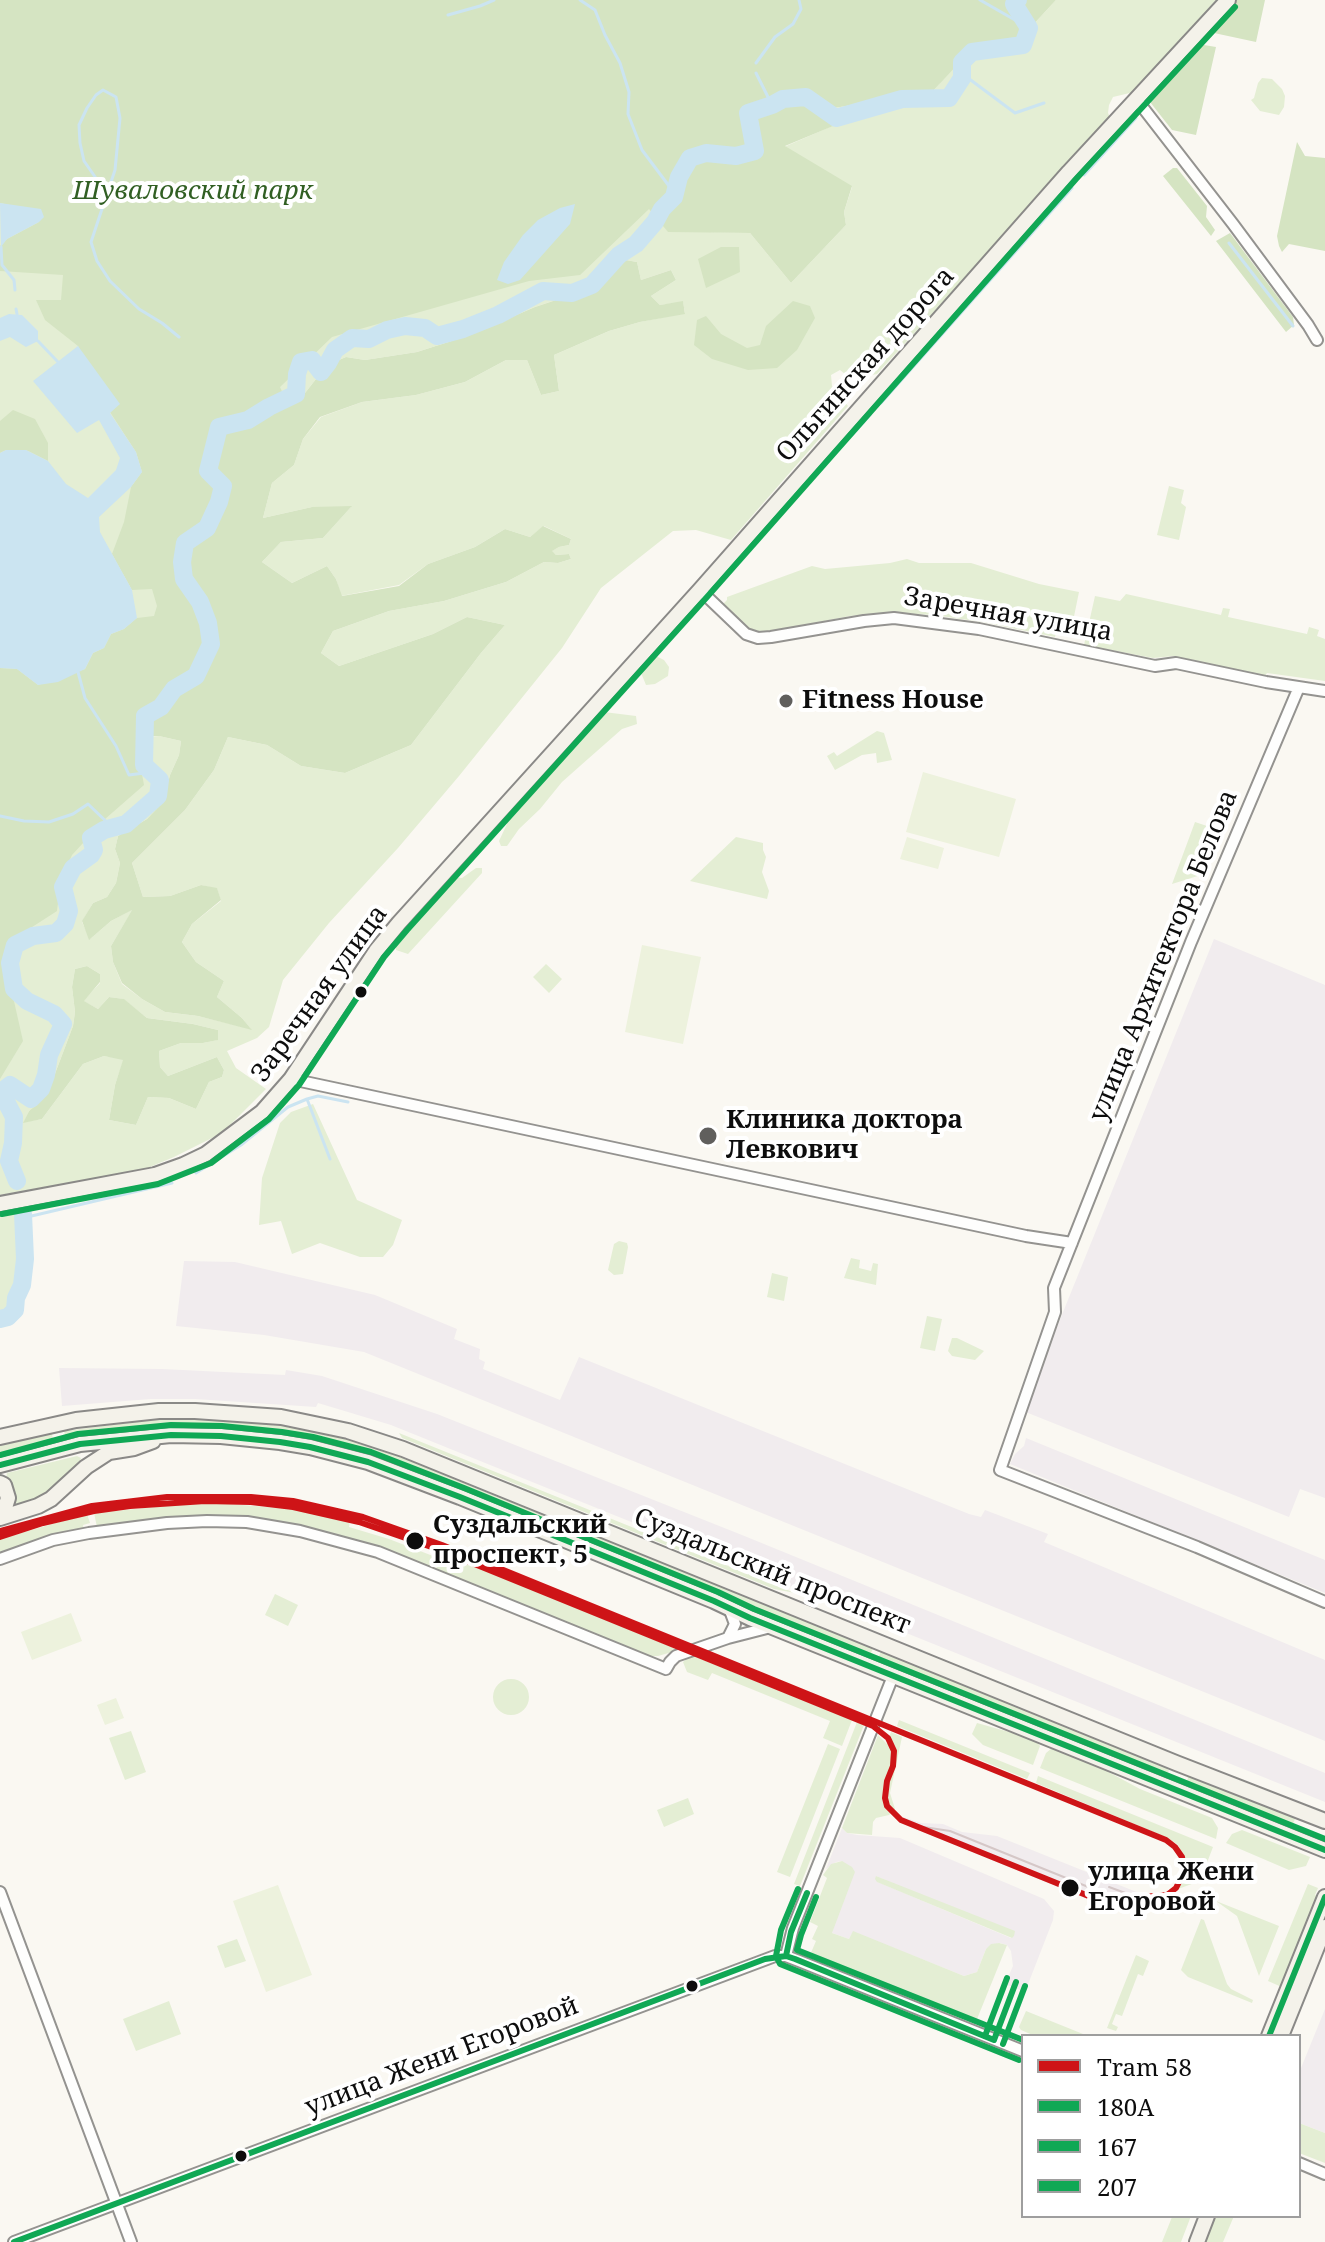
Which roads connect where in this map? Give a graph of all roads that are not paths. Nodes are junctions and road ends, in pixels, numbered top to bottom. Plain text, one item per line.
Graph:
1 (1228, 0) edge
2 (1137, 100) junction
3 (1317, 340) dead end
4 (700, 590) junction
5 (1299, 687) junction
6 (1325, 691) edge
7 (541, 764) joint
8 (291, 1079) junction
9 (0, 1204) edge
10 (1072, 1243) junction
11 (171, 1435) junction
12 (0, 1437) edge
13 (0, 1465) edge
14 (0, 1483) edge
15 (0, 1516) edge
16 (0, 1559) edge
17 (1325, 1602) edge
18 (729, 1608) junction
19 (773, 1627) junction
20 (728, 1638) junction
21 (893, 1676) junction
22 (1176, 1763) junction
23 (1164, 1785) junction
24 (1325, 1821) edge
25 (1325, 1850) edge
26 (0, 1892) edge
27 (1325, 1897) edge
28 (1325, 1927) edge
29 (786, 1956) junction
30 (1270, 2034) edge
31 (1282, 2034) edge
32 (1021, 2050) edge
33 (1301, 2164) edge
34 (1325, 2174) edge
35 (117, 2202) junction
36 (1196, 2218) edge
37 (1206, 2218) edge
38 (14, 2242) edge
39 (131, 2242) edge
40 (1186, 2242) edge
41 (1197, 2242) edge

1 - 2 main road, Ольгинская дорога
2 - 3 street
2 - 4 main road, Ольгинская дорога
4 - 5 street, Заречная улица
4 - 7 main road, Ольгинская дорога
5 - 6 street, Заречная улица
5 - 10 street, улица Архитектора Белова
7 - 8 main road, Заречная улица
8 - 9 main road, Заречная улица
8 - 10 street
10 - 17 street, улица Архитектора Белова
11 - 13 main road, Суздальский проспект
11 - 15 main road
11 - 18 main road, Суздальский проспект
12 - 22 main road, Суздальский проспект
14 - 15 main road
16 - 20 street
18 - 19 main road, Суздальский проспект
18 - 20 street
19 - 20 street
19 - 21 main road, Суздальский проспект
21 - 23 main road, Суздальский проспект
21 - 29 street
22 - 23 main road
22 - 24 main road, Суздальский проспект
23 - 25 main road, Суздальский проспект
26 - 35 street
27 - 30 main road
28 - 31 main road
29 - 32 street
29 - 35 street, улица Жени Егоровой
33 - 34 street
35 - 38 street, улица Жени Егоровой
35 - 39 street
36 - 40 main road
37 - 41 main road

